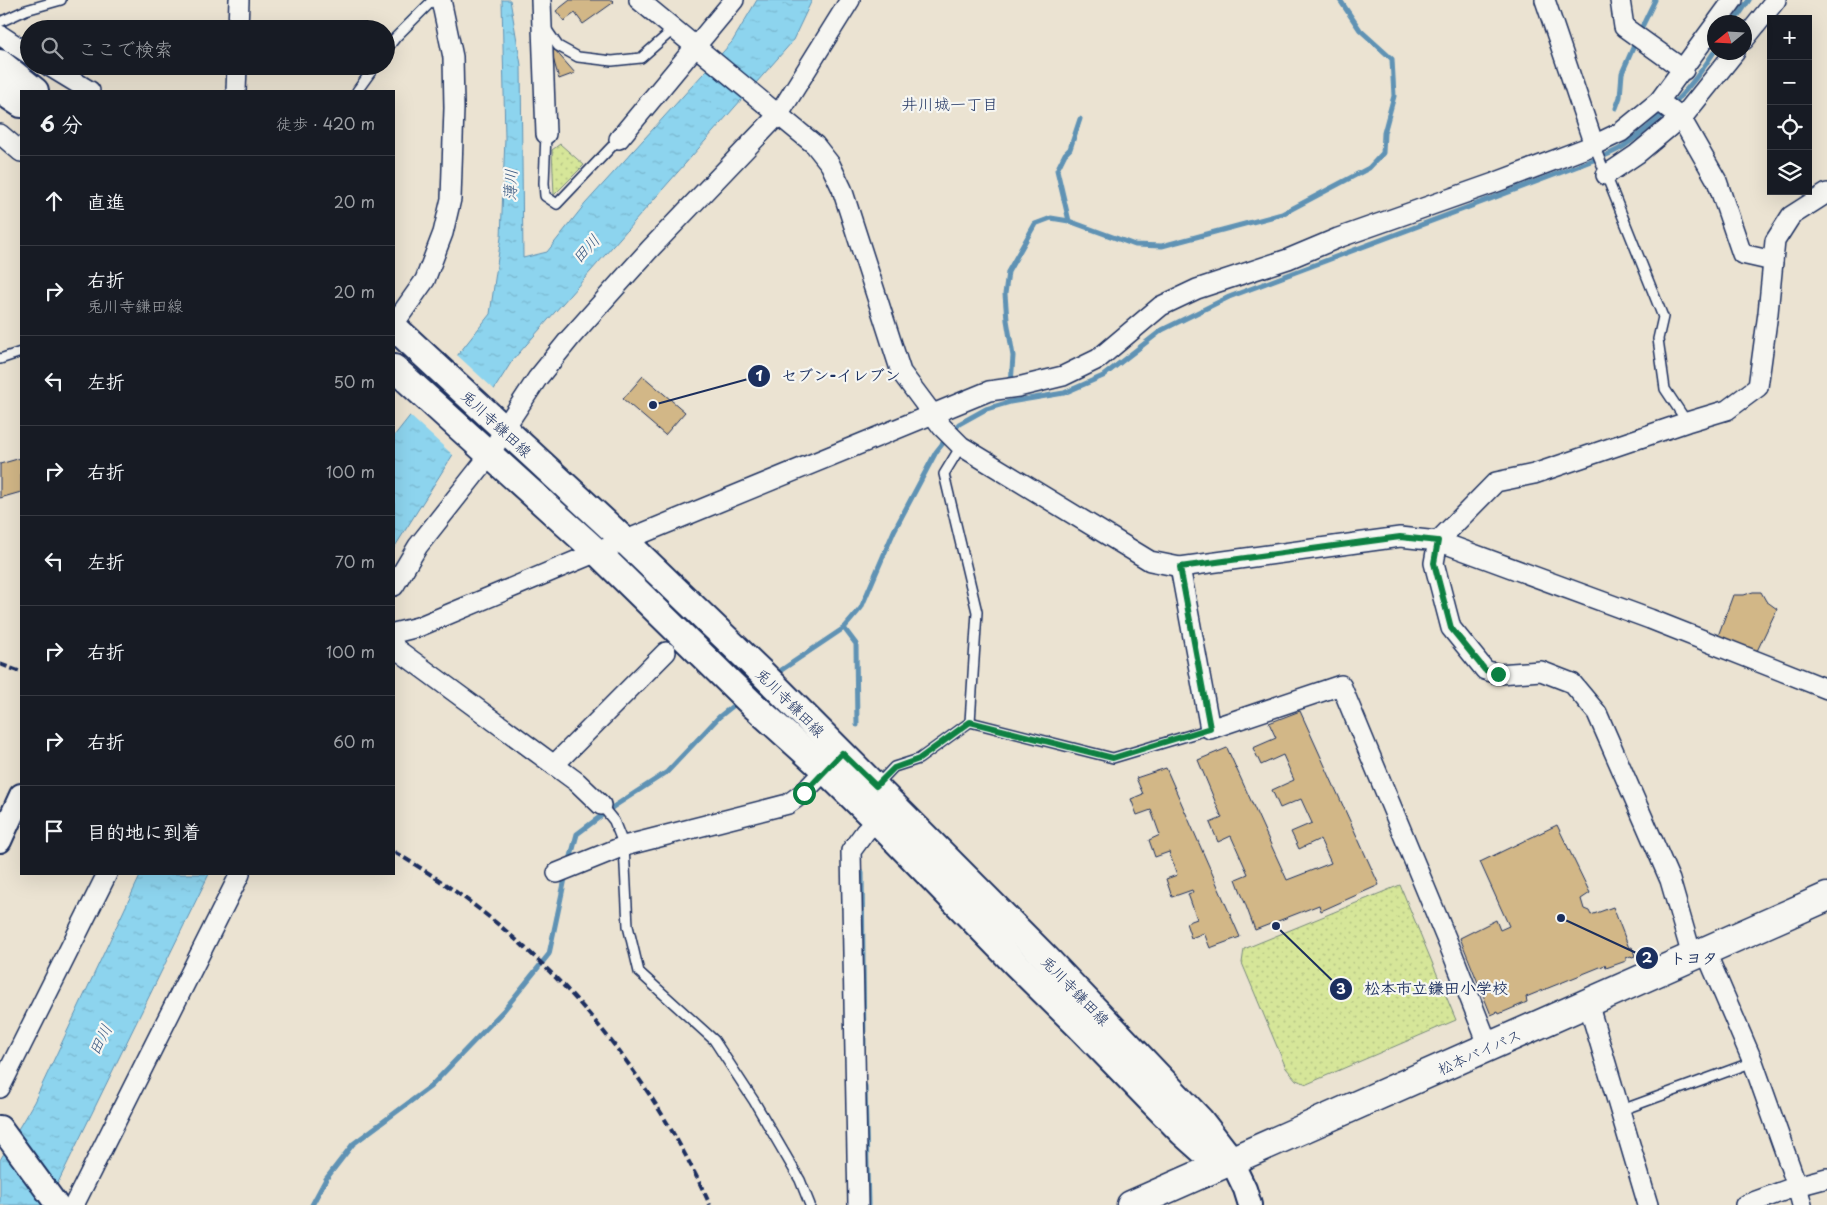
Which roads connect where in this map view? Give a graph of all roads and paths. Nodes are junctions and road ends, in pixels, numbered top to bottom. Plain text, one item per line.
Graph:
1 (61, 0) edge
2 (239, 0) edge
3 (433, 0) edge
4 (441, 0) edge
5 (541, 0) edge
6 (639, 0) edge
7 (734, 0) edge
8 (850, 0) edge
9 (1545, 0) edge
10 (1620, 0) edge
11 (1733, 0) edge
12 (1776, 0) edge
13 (1722, 15) edge
14 (238, 20) edge
15 (541, 21) junction
16 (0, 22) edge
17 (675, 28) junction
18 (1752, 30) edge
19 (0, 35) edge
20 (1707, 36) edge
21 (395, 39) edge
22 (20, 48) edge
23 (699, 49) junction
24 (1729, 60) edge
25 (0, 63) edge
26 (1684, 70) junction
27 (64, 75) edge
28 (237, 75) edge
29 (369, 75) edge
30 (0, 90) edge
31 (34, 90) edge
32 (88, 90) edge
33 (236, 90) edge
34 (359, 90) edge
35 (1659, 101) junction
36 (20, 103) edge
37 (775, 110) junction
38 (1681, 118) junction
39 (0, 134) edge
40 (546, 134) joint
41 (618, 139) joint
42 (1594, 144) junction
43 (20, 151) edge
44 (1606, 175) junction
45 (1827, 192) edge
46 (1773, 261) junction
47 (397, 329) edge
48 (20, 352) edge
49 (0, 359) edge
50 (395, 369) edge
51 (1686, 422) junction
52 (501, 426) junction
53 (947, 432) junction
54 (486, 451) junction
55 (624, 540) junction
56 (1438, 541) junction
57 (597, 552) junction
58 (1180, 567) junction
59 (395, 584) edge
60 (395, 633) edge
61 (395, 648) edge
62 (666, 652) dead end
63 (1827, 689) edge
64 (970, 722) junction
65 (1210, 728) junction
66 (833, 762) junction
67 (554, 764) junction
68 (20, 797) edge
69 (882, 804) junction
70 (601, 805) joint
71 (0, 841) edge
72 (624, 846) junction
73 (558, 873) dead end
74 (106, 875) edge
75 (239, 875) edge
76 (1827, 897) edge
77 (1698, 953) junction
78 (1588, 1003) junction
79 (1489, 1047) junction
80 (1753, 1062) junction
81 (0, 1088) edge
82 (1619, 1111) junction
83 (0, 1127) edge
84 (1225, 1163) junction
85 (1827, 1178) edge
86 (1797, 1186) junction
87 (1248, 1197) edge
88 (57, 1205) edge
89 (74, 1205) edge
90 (810, 1205) edge
91 (858, 1205) edge
92 (1131, 1205) edge
93 (1648, 1205) edge
94 (1745, 1205) edge
95 (1802, 1205) edge

1 - 16 lane
2 - 14 street
3 - 21 lane
4 - 47 street
5 - 15 street
6 - 17 street
7 - 23 street
8 - 37 street
9 - 42 street
10 - 26 street
11 - 13 street
12 - 18 street
15 - 17 lane
15 - 40 street
17 - 23 street
19 - 22 street
20 - 26 street
23 - 37 street
23 - 41 street
24 - 38 street
25 - 31 main road
26 - 35 street
27 - 32 street
28 - 33 street
29 - 34 lane
30 - 36 main road
35 - 38 street
35 - 42 street
37 - 52 street
37 - 53 street
38 - 44 street
38 - 46 street
39 - 43 street
40 - 41 lane
42 - 44 lane
42 - 53 street
44 - 51 lane
45 - 46 street
46 - 51 street
47 - 52 main road, 兎川寺鎌田線
48 - 49 lane
50 - 54 main road, 兎川寺鎌田線
51 - 56 street
52 - 54 street
52 - 55 main road, 兎川寺鎌田線
53 - 55 street
53 - 58 street
53 - 64 lane
54 - 57 main road, 兎川寺鎌田線
54 - 59 street
55 - 57 street
55 - 66 main road, 兎川寺鎌田線
56 - 58 street
56 - 63 street
56 - 77 street
57 - 60 street
57 - 66 main road, 兎川寺鎌田線
58 - 65 street
61 - 67 street
62 - 67 street
64 - 65 lane
64 - 69 lane
65 - 79 street
66 - 69 main road, 兎川寺鎌田線
66 - 72 street
67 - 70 street
68 - 71 street
69 - 84 main road, 兎川寺鎌田線
69 - 91 street
70 - 72 lane
72 - 73 street
72 - 90 lane
74 - 81 street
75 - 89 street
76 - 77 highway, 松本バイパス
77 - 78 highway, 松本バイパス
77 - 80 street
78 - 79 highway, 松本バイパス
78 - 82 street
79 - 84 highway, 松本バイパス
80 - 82 lane
80 - 86 street
82 - 93 street
83 - 88 street
84 - 87 street
84 - 92 highway, 松本バイパス
85 - 86 street
86 - 94 street
86 - 95 street

